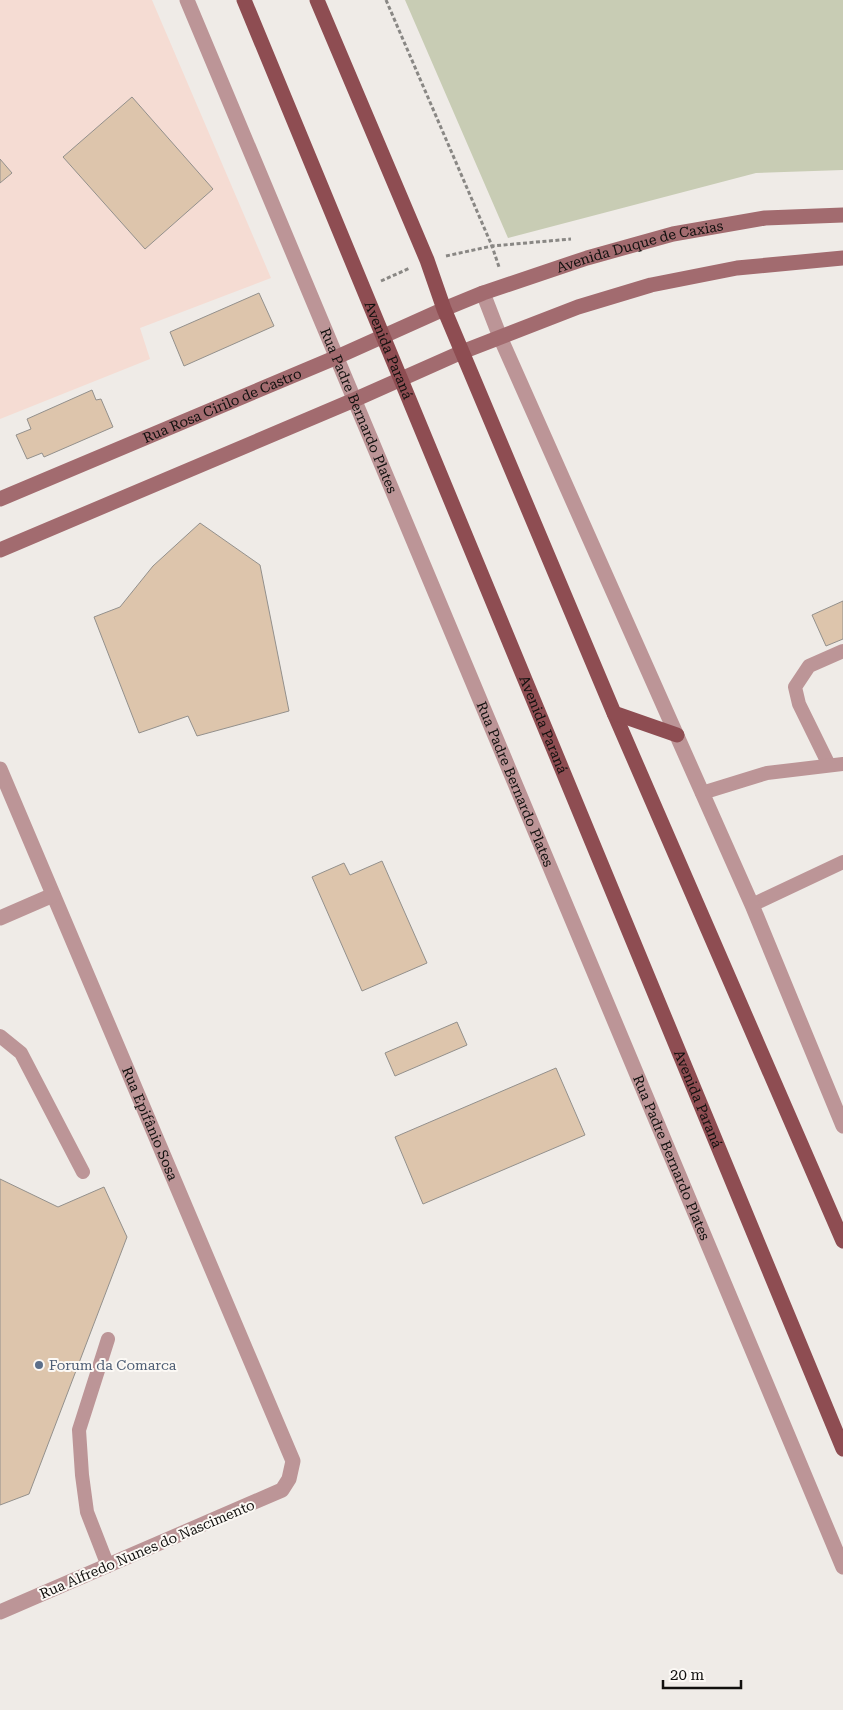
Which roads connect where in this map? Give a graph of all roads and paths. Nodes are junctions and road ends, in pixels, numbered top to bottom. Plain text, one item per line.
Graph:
1 (188, 0) edge
2 (244, 0) edge
3 (317, 0) edge
4 (386, 0) edge
5 (843, 216) edge
6 (492, 246) dead end
7 (843, 258) edge
8 (483, 293) junction
9 (444, 309) junction
10 (383, 336) junction
11 (500, 337) junction
12 (462, 352) junction
13 (337, 357) junction
14 (401, 378) junction
15 (354, 400) junction
16 (0, 499) edge
17 (0, 550) edge
18 (843, 651) edge
19 (614, 713) junction
20 (677, 735) junction
21 (836, 764) edge
22 (0, 769) edge
23 (702, 792) junction
24 (843, 862) edge
25 (53, 895) junction
26 (752, 905) junction
27 (0, 918) edge
28 (0, 1036) edge
29 (843, 1126) edge
30 (83, 1172) dead end
31 (843, 1240) edge
32 (108, 1339) dead end
33 (843, 1449) edge
34 (289, 1479) joint
35 (108, 1566) junction
36 (843, 1567) edge
37 (0, 1612) edge

1 - 13 street, Rua Padre Bernardo Plates
2 - 10 main road, Avenida Paraná
3 - 9 main road
4 - 6 path
5 - 8 main road, Avenida Duque de Caxias
7 - 11 main road
8 - 9 main road, Avenida Duque de Caxias
8 - 11 street
9 - 10 main road, Rua Rosa Cirilo de Castro
9 - 12 main road
10 - 13 main road, Rua Rosa Cirilo de Castro
10 - 14 main road, Avenida Paraná
11 - 12 main road
11 - 20 street
12 - 14 main road
12 - 19 main road
13 - 15 street, Rua Padre Bernardo Plates
13 - 16 main road, Rua Rosa Cirilo de Castro
14 - 15 main road
14 - 33 main road, Avenida Paraná
15 - 17 main road
15 - 36 street, Rua Padre Bernardo Plates
18 - 21 lane
19 - 20 main road
19 - 31 main road
20 - 23 street
21 - 23 lane
22 - 25 street, Rua Epifânio Sosa
23 - 26 street
24 - 26 lane
25 - 27 street
25 - 34 street, Rua Epifânio Sosa
26 - 29 street
28 - 30 lane
32 - 35 lane
34 - 35 street, Rua Alfredo Nunes do Nascimento
35 - 37 street, Rua Alfredo Nunes do Nascimento

